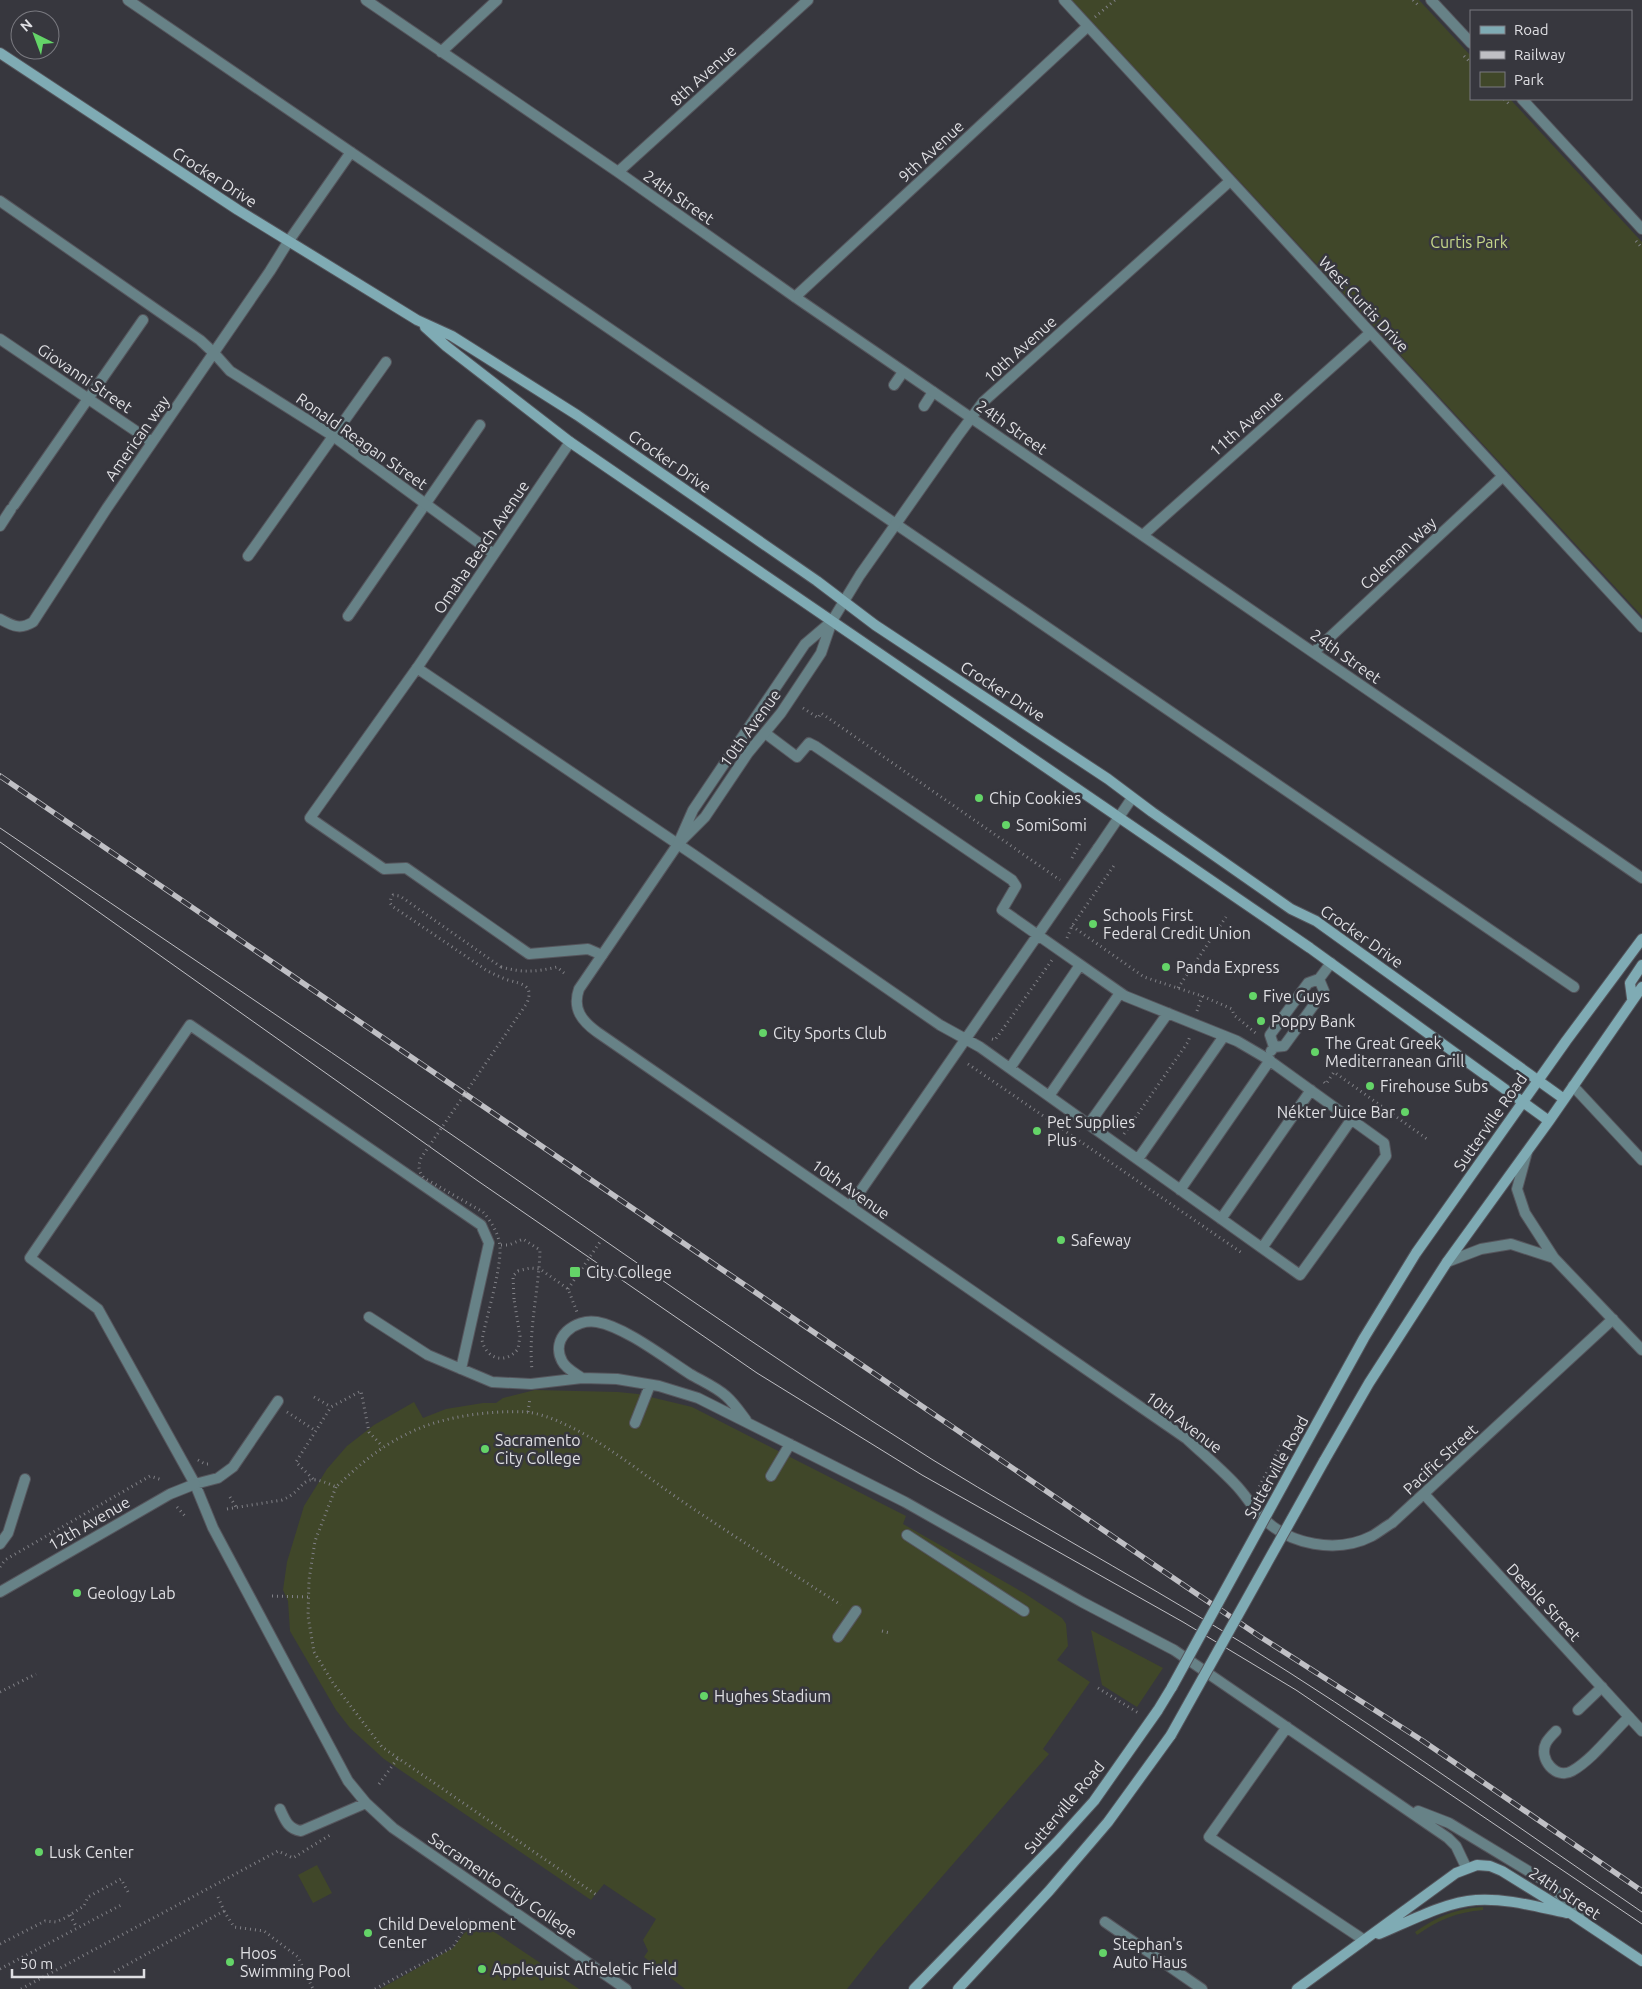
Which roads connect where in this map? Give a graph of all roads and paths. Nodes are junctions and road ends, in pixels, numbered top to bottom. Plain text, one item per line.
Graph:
1 (128, 0) edge
2 (366, 0) edge
3 (497, 0) edge
4 (808, 0) edge
5 (1064, 0) edge
6 (1115, 0) edge
7 (1431, 0) edge
8 (1095, 18) dead end
9 (1088, 26) junction
10 (1470, 42) edge
11 (441, 52) junction
12 (0, 53) edge
13 (1523, 100) edge
14 (351, 152) junction
15 (618, 172) junction
16 (1230, 181) junction
17 (0, 201) edge
18 (1642, 229) edge
19 (288, 242) junction
20 (795, 297) junction
21 (143, 320) dead end
22 (417, 320) junction
23 (1370, 334) junction
24 (0, 338) edge
25 (214, 353) junction
26 (386, 362) dead end
27 (903, 372) junction
28 (894, 385) dead end
29 (933, 392) junction
30 (89, 399) junction
31 (924, 406) dead end
32 (972, 418) junction
33 (480, 424) dead end
34 (333, 436) junction
35 (152, 442) junction
36 (570, 442) junction
37 (1502, 476) junction
38 (426, 504) junction
39 (897, 523) junction
40 (0, 526) edge
41 (1143, 535) junction
42 (494, 554) junction
43 (248, 556) dead end
44 (844, 602) junction
45 (348, 616) dead end
46 (0, 619) edge
47 (832, 621) junction
48 (1642, 628) edge
49 (1314, 652) junction
50 (417, 668) junction
51 (802, 708) dead end
52 (765, 733) junction
53 (1132, 798) junction
54 (1118, 817) junction
55 (678, 844) junction
56 (1114, 864) dead end
57 (1642, 878) edge
58 (1060, 880) dead end
59 (1226, 917) dead end
60 (1072, 926) junction
61 (1037, 934) junction
62 (1067, 938) dead end
63 (1642, 939) edge
64 (602, 955) junction
65 (1052, 960) dead end
66 (1331, 963) junction
67 (1080, 965) junction
68 (1642, 965) edge
69 (564, 973) dead end
70 (1319, 979) junction
71 (1642, 987) edge
72 (1178, 988) junction
73 (1574, 988) dead end
74 (1120, 994) junction
75 (1202, 996) junction
76 (1632, 998) junction
77 (1168, 1014) junction
78 (1194, 1024) junction
79 (1224, 1036) junction
80 (986, 1038) dead end
81 (1262, 1038) dead end
82 (965, 1040) junction
83 (1274, 1047) junction
84 (1268, 1059) junction
85 (968, 1064) dead end
86 (1010, 1068) junction
87 (1318, 1078) dead end
88 (1537, 1080) junction
89 (1573, 1086) junction
90 (1311, 1090) junction
91 (1049, 1096) junction
92 (1564, 1099) junction
93 (1523, 1103) junction
94 (1352, 1120) junction
95 (1549, 1121) junction
96 (1089, 1124) junction
97 (1427, 1139) dead end
98 (1118, 1145) junction
99 (1527, 1151) junction
100 (1138, 1159) junction
101 (1107, 1160) junction
102 (1642, 1160) edge
103 (1180, 1190) junction
104 (850, 1206) junction
105 (1221, 1219) junction
106 (600, 1242) dead end
107 (500, 1245) junction
108 (1262, 1248) junction
109 (1243, 1253) dead end
110 (1554, 1258) junction
111 (1447, 1262) junction
112 (540, 1268) junction
113 (568, 1289) junction
114 (369, 1317) dead end
115 (1613, 1319) junction
116 (581, 1322) junction
117 (1642, 1350) edge
118 (461, 1369) junction
119 (532, 1370) dead end
120 (582, 1378) junction
121 (650, 1384) junction
122 (531, 1393) dead end
123 (314, 1397) dead end
124 (278, 1401) dead end
125 (331, 1407) junction
126 (288, 1412) dead end
127 (528, 1412) junction
128 (635, 1423) dead end
129 (748, 1423) junction
130 (316, 1431) junction
131 (1291, 1442) dead end
132 (790, 1444) junction
133 (383, 1447) junction
134 (196, 1458) dead end
135 (216, 1464) dead end
136 (771, 1476) dead end
137 (25, 1479) dead end
138 (314, 1479) junction
139 (162, 1480) dead end
140 (195, 1484) junction
141 (336, 1487) junction
142 (1256, 1492) dead end
143 (1424, 1494) junction
144 (230, 1497) dead end
145 (177, 1507) dead end
146 (236, 1507) junction
147 (227, 1509) dead end
148 (185, 1516) dead end
149 (1262, 1517) joint
150 (907, 1535) dead end
151 (0, 1544) edge
152 (0, 1567) edge
153 (0, 1592) edge
154 (272, 1596) dead end
155 (308, 1597) junction
156 (841, 1605) dead end
157 (856, 1611) dead end
158 (1024, 1611) dead end
159 (882, 1631) dead end
160 (890, 1633) dead end
161 (838, 1636) dead end
162 (36, 1674) dead end
163 (1602, 1687) junction
164 (1098, 1688) dead end
165 (0, 1692) edge
166 (1578, 1710) dead end
167 (1140, 1714) dead end
168 (1629, 1717) junction
169 (1287, 1727) junction
170 (1556, 1731) dead end
171 (1642, 1731) edge
172 (398, 1758) junction
173 (379, 1784) dead end
174 (366, 1803) junction
175 (1401, 1804) junction
176 (280, 1810) dead end
177 (332, 1834) dead end
178 (1466, 1868) junction
179 (128, 1892) dead end
180 (598, 1896) dead end
181 (218, 1897) dead end
182 (123, 1904) dead end
183 (224, 1911) junction
184 (70, 1915) junction
185 (1573, 1915) junction
186 (472, 1916) dead end
187 (1105, 1922) dead end
188 (1590, 1926) junction
189 (77, 1928) junction
190 (1364, 1940) junction
191 (0, 1944) edge
192 (1642, 1961) edge
193 (0, 1968) edge
194 (114, 1972) dead end
195 (21, 1989) edge
196 (313, 1989) edge
197 (376, 1989) edge
198 (626, 1989) edge
199 (914, 1989) edge
200 (958, 1989) edge
201 (1202, 1989) edge
202 (1297, 1989) edge

1 - 14 street
2 - 11 street, 24th Street
3 - 11 street
4 - 15 street, 8th Avenue
5 - 9 street, West Curtis Drive
6 - 8 path
7 - 10 street
9 - 16 street, West Curtis Drive
9 - 20 street, 9th Avenue
11 - 15 street, 24th Street
12 - 19 street, Crocker Drive
13 - 18 street
14 - 19 street, American way
14 - 39 street
15 - 20 street, 24th Street
16 - 23 street, West Curtis Drive
16 - 32 street, 10th Avenue
17 - 25 street, Ronald Reagan Street
19 - 22 street, Crocker Drive
19 - 25 street, American way
20 - 27 street, 24th Street
21 - 30 street
22 - 36 street, Crocker Drive
22 - 44 street, Crocker Drive
23 - 37 street, West Curtis Drive
23 - 41 street, 11th Avenue
24 - 30 street, Giovanni Street
25 - 34 street, Ronald Reagan Street
25 - 35 street, American way
26 - 34 street
27 - 28 street
27 - 29 street, 24th Street
29 - 31 street
29 - 32 street, 24th Street
30 - 35 street, Giovanni Street
30 - 40 street
32 - 39 street, 10th Avenue
32 - 41 street, 24th Street
33 - 38 street
34 - 38 street, Ronald Reagan Street
34 - 43 street
35 - 46 street, American way
36 - 42 street, Omaha Beach Avenue
36 - 47 street, Crocker Drive
37 - 48 street, West Curtis Drive
37 - 49 street, Coleman Way
38 - 42 street, Ronald Reagan Street
38 - 45 street
39 - 44 street, 10th Avenue
39 - 73 street
41 - 49 street, 24th Street
42 - 50 street, Omaha Beach Avenue
44 - 47 street, 10th Avenue
44 - 53 street, Crocker Drive
47 - 52 street, 10th Avenue
47 - 54 street, Crocker Drive
47 - 55 street, 10th Avenue
49 - 57 street, 24th Street
50 - 55 street
50 - 64 street, Omaha Beach Avenue
51 - 58 path
52 - 55 street, 10th Avenue
52 - 61 street
53 - 54 street
53 - 88 street, Crocker Drive
54 - 61 street
54 - 66 street, Crocker Drive
55 - 64 street, 10th Avenue
55 - 82 street
56 - 60 path
59 - 72 path
60 - 62 path
60 - 72 path
61 - 67 street
61 - 82 street
63 - 88 street, Sutterville Road
64 - 104 street, 10th Avenue
65 - 80 path
66 - 70 street
66 - 93 street, Crocker Drive
67 - 74 street
67 - 86 street
68 - 76 street
69 - 107 path, bridge
70 - 83 street
70 - 83 street
71 - 76 street
72 - 75 path
74 - 77 street
74 - 91 street
75 - 78 path
75 - 81 path
76 - 89 street
77 - 78 street
77 - 96 street
78 - 79 street
78 - 98 path
79 - 84 street
79 - 100 street
82 - 86 street
82 - 104 street
83 - 84 street
84 - 90 street
84 - 103 street
85 - 101 path
86 - 91 street
87 - 97 path
88 - 92 street, Crocker Drive
88 - 93 street, Sutterville Road
89 - 92 street
89 - 102 street
90 - 94 street
90 - 105 street
91 - 96 street
92 - 95 street
93 - 95 street, Crocker Drive
93 - 199 street, Sutterville Road, bridge
94 - 108 street
94 - 108 street
95 - 99 street
96 - 98 street
98 - 100 street
98 - 101 path
99 - 110 street
99 - 111 street
100 - 103 street
101 - 109 path
103 - 105 street
104 - 149 street, 10th Avenue
105 - 108 street
106 - 113 path
107 - 112 path
107 - 112 path, bridge
110 - 111 street
110 - 115 street
111 - 200 street, bridge
112 - 113 path
112 - 119 path
113 - 116 path
114 - 118 street
115 - 117 street
115 - 143 street, Pacific Street
116 - 120 street
116 - 129 street
118 - 120 street
118 - 140 street, Sacramento City College
120 - 121 street
121 - 128 street
121 - 129 street
122 - 127 path
123 - 125 path
124 - 140 street, 12th Avenue
125 - 130 path
125 - 133 path
126 - 130 path
127 - 133 path
127 - 156 path
129 - 132 street
130 - 138 path
131 - 142 path
132 - 136 street
132 - 169 street
133 - 141 path
134 - 135 path
137 - 151 street
138 - 141 path
138 - 146 path
139 - 152 path
140 - 153 street, 12th Avenue
140 - 174 street, Sacramento City College
141 - 155 path
143 - 149 street, Pacific Street
143 - 163 street, Deeble Street
144 - 146 path
145 - 148 path
146 - 147 path
150 - 158 street
154 - 155 path
155 - 172 path
157 - 161 street
159 - 160 path
162 - 165 path
163 - 166 street
163 - 168 street, Deeble Street
164 - 167 path
168 - 170 street
168 - 171 street, Deeble Street
169 - 175 street
169 - 190 street
172 - 173 path
172 - 180 path
174 - 176 street
174 - 198 street, Sacramento City College
175 - 178 street
175 - 188 street
177 - 195 path
178 - 185 street, 24th Street
178 - 190 street
179 - 184 path
181 - 183 path
182 - 189 path
183 - 194 path
183 - 196 path
184 - 189 path
184 - 191 path
185 - 188 street, 24th Street
185 - 190 street
186 - 197 path
187 - 201 street
188 - 192 street, 24th Street
189 - 193 path
190 - 202 street

